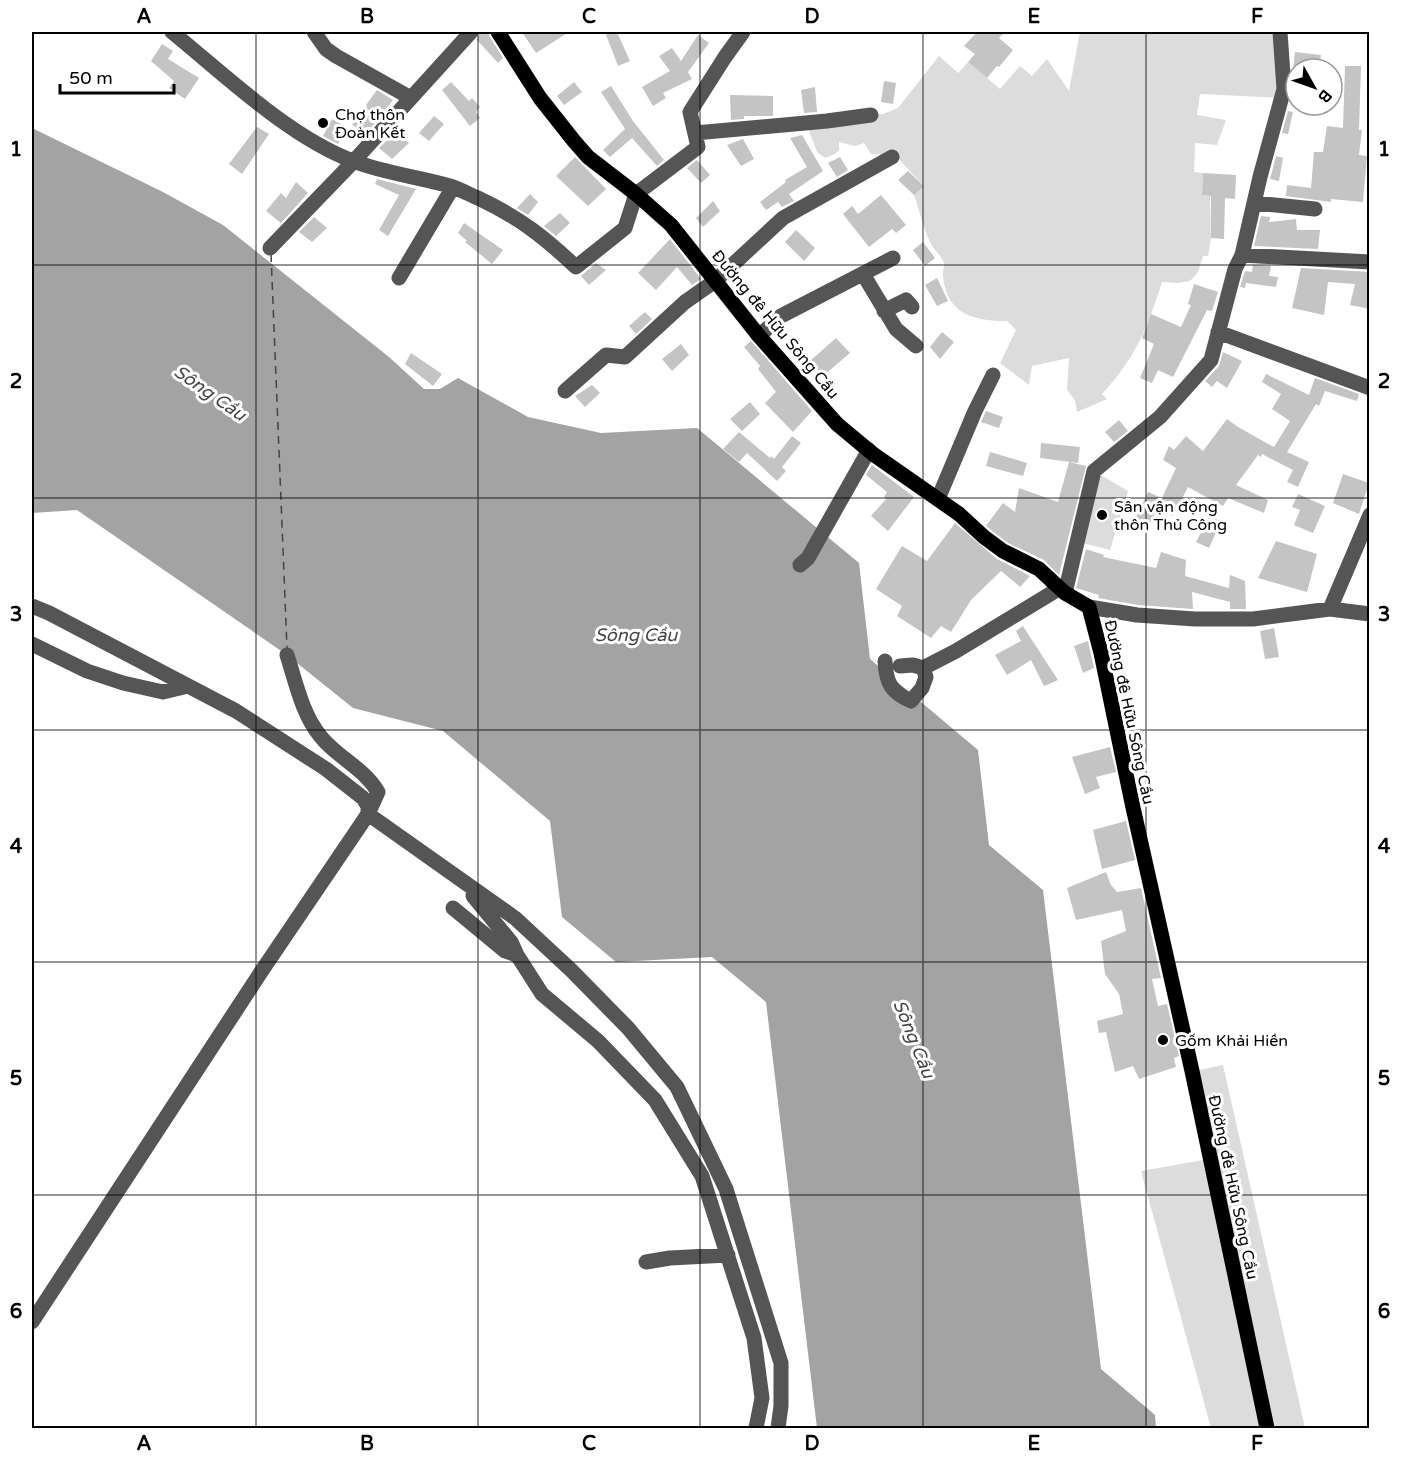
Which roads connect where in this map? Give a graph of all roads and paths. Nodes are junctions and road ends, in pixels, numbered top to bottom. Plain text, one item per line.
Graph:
1 (172, 32) edge
2 (314, 32) edge
3 (471, 32) edge
4 (498, 32) edge
5 (743, 32) edge
6 (1280, 32) edge
7 (411, 98) junction
8 (871, 115) dead end
9 (695, 133) junction
10 (892, 157) dead end
11 (353, 162) junction
12 (453, 187) junction
13 (636, 194) junction
14 (1254, 203) junction
15 (1315, 209) dead end
16 (270, 248) dead end
17 (1242, 255) junction
18 (893, 258) dead end
19 (1370, 262) edge
20 (863, 274) junction
21 (399, 278) dead end
22 (715, 281) junction
23 (912, 307) dead end
24 (884, 310) junction
25 (1218, 332) junction
26 (759, 336) junction
27 (916, 346) dead end
28 (993, 375) dead end
29 (1370, 388) edge
30 (565, 390) dead end
31 (869, 450) junction
32 (938, 499) junction
33 (1370, 515) edge
34 (800, 565) dead end
35 (1063, 590) junction
36 (32, 606) edge
37 (1089, 607) junction
38 (1330, 609) junction
39 (1370, 614) edge
40 (32, 644) edge
41 (287, 655) dead end
42 (885, 661) dead end
43 (900, 666) dead end
44 (923, 668) junction
45 (189, 686) junction
46 (368, 814) junction
47 (461, 881) junction
48 (453, 908) dead end
49 (517, 955) junction
50 (708, 1152) junction
51 (691, 1157) junction
52 (728, 1255) junction
53 (646, 1262) dead end
54 (32, 1322) edge
55 (756, 1428) edge
56 (778, 1428) edge
57 (1267, 1428) edge

1 - 11 street
2 - 7 street
3 - 7 street
4 - 13 main road, Đường đê Hữu Sông Cầu
5 - 9 street
6 - 14 street
7 - 11 street
8 - 9 street
9 - 13 street
10 - 22 street
11 - 12 street
11 - 16 street
12 - 13 street
12 - 21 street
13 - 22 main road, Đường đê Hữu Sông Cầu
14 - 15 street
14 - 17 street
17 - 19 street
17 - 25 street
18 - 20 street
20 - 24 street
20 - 26 street
22 - 26 main road, Đường đê Hữu Sông Cầu
22 - 30 street
23 - 24 street
24 - 27 street
25 - 29 street
25 - 35 street
26 - 31 main road, Đường đê Hữu Sông Cầu
28 - 32 street
31 - 32 main road, Đường đê Hữu Sông Cầu
31 - 34 street
32 - 35 main road, Đường đê Hữu Sông Cầu
33 - 38 street
35 - 37 main road, Đường đê Hữu Sông Cầu
35 - 44 street
36 - 45 street
37 - 38 street
37 - 57 main road, Đường đê Hữu Sông Cầu
38 - 39 street
40 - 45 street
41 - 46 street
42 - 44 street
43 - 44 street
45 - 46 street
46 - 47 street
46 - 54 street
47 - 49 street
47 - 50 street
48 - 49 street
49 - 51 street
50 - 51 street
50 - 56 street
51 - 52 street
52 - 53 street
52 - 55 street

